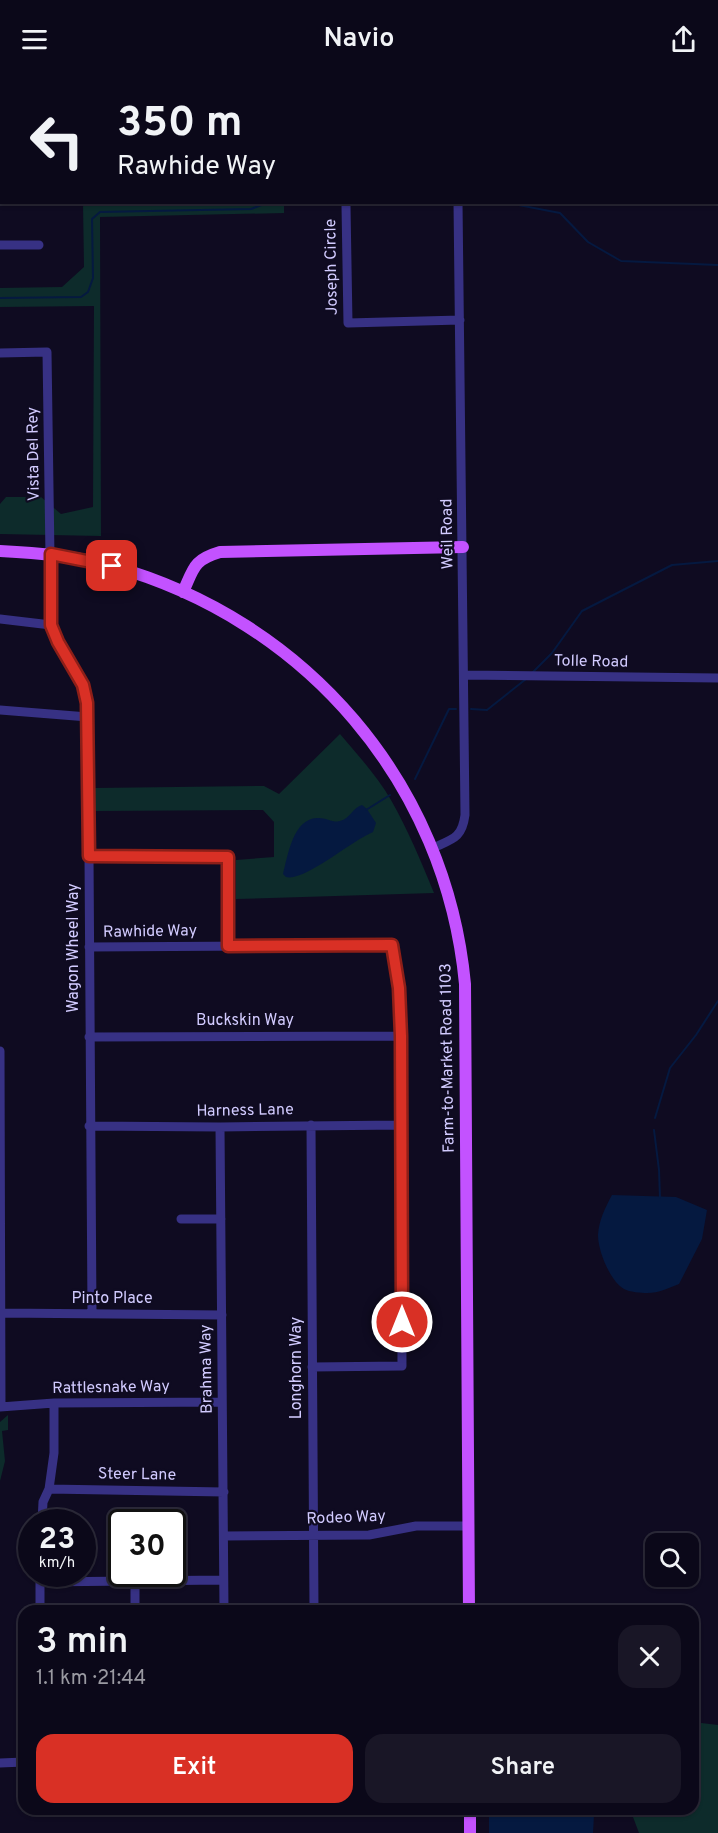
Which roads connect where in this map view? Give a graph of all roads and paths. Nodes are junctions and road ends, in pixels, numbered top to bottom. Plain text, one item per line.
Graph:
1 (459, 204) edge
2 (346, 206) dead end
3 (0, 245) edge
4 (39, 245) dead end
5 (460, 321) junction
6 (0, 353) edge
7 (463, 548) junction
8 (0, 551) edge
9 (51, 554) junction
10 (183, 592) junction
11 (0, 619) edge
12 (51, 625) junction
13 (464, 675) junction
14 (718, 678) edge
15 (0, 710) edge
16 (88, 717) junction
17 (433, 848) junction
18 (89, 856) junction
19 (228, 946) junction
20 (89, 947) junction
21 (401, 1036) junction
22 (89, 1037) junction
23 (0, 1051) edge
24 (0, 1067) edge
25 (311, 1125) junction
26 (401, 1125) junction
27 (89, 1126) junction
28 (220, 1127) junction
29 (0, 1157) edge
30 (181, 1219) dead end
31 (221, 1219) junction
32 (1, 1248) edge
33 (2, 1313) junction
34 (92, 1314) junction
35 (222, 1315) junction
36 (312, 1367) junction
37 (222, 1402) junction
38 (54, 1403) junction
39 (1, 1407) edge
40 (49, 1489) junction
41 (224, 1492) junction
42 (43, 1509) edge
43 (469, 1526) junction
44 (314, 1534) junction
45 (224, 1536) junction
46 (186, 1580) edge
47 (223, 1580) junction
48 (40, 1587) edge
49 (135, 1587) edge
50 (40, 1605) edge
51 (135, 1605) edge
52 (224, 1605) edge
53 (314, 1605) edge
54 (469, 1605) edge
55 (18, 1762) edge
56 (0, 1763) edge
57 (470, 1815) edge
58 (470, 1833) edge

1 - 5 street, Weil Road
2 - 5 street, Joseph Circle
3 - 4 street
5 - 7 street, Weil Road
6 - 9 street, Vista Del Rey
7 - 10 main road
7 - 13 street, Weil Road
8 - 9 main road, Farm-to-Market Road 1103
9 - 10 main road, Farm-to-Market Road 1103
9 - 12 street, Wagon Wheel Way
10 - 17 main road, Farm-to-Market Road 1103
11 - 12 street
12 - 16 street, Wagon Wheel Way
13 - 14 street, Tolle Road
13 - 17 street, Weil Road
15 - 16 street
16 - 18 street, Wagon Wheel Way
17 - 43 main road, Farm-to-Market Road 1103
18 - 19 street
18 - 20 street, Wagon Wheel Way
19 - 20 street, Rawhide Way
19 - 21 street, Rawhide Way
20 - 22 street, Wagon Wheel Way
21 - 22 street, Buckskin Way
21 - 26 street
22 - 27 street, Wagon Wheel Way
23 - 24 street
24 - 29 street
25 - 26 street, Harness Lane
25 - 28 street, Harness Lane
25 - 36 street, Longhorn Way
26 - 36 street
27 - 28 street, Harness Lane
27 - 34 street, Wagon Wheel Way
28 - 31 street, Brahma Way
29 - 32 street
30 - 31 street
31 - 35 street, Brahma Way
32 - 33 street
33 - 34 street, Pinto Place
33 - 39 street
34 - 35 street, Pinto Place
35 - 37 street, Brahma Way
36 - 44 street, Longhorn Way
37 - 38 street, Rattlesnake Way
37 - 41 street, Brahma Way
38 - 39 street, Rattlesnake Way
38 - 40 street
40 - 41 street, Steer Lane
40 - 42 street
41 - 45 street, Brahma Way
43 - 44 street, Rodeo Way
43 - 54 main road, Farm-to-Market Road 1103
44 - 45 street, Rodeo Way
44 - 53 street, Longhorn Way
45 - 47 street, Brahma Way
46 - 47 street
47 - 52 street, Brahma Way
48 - 50 street
49 - 51 street
55 - 56 street
57 - 58 main road

